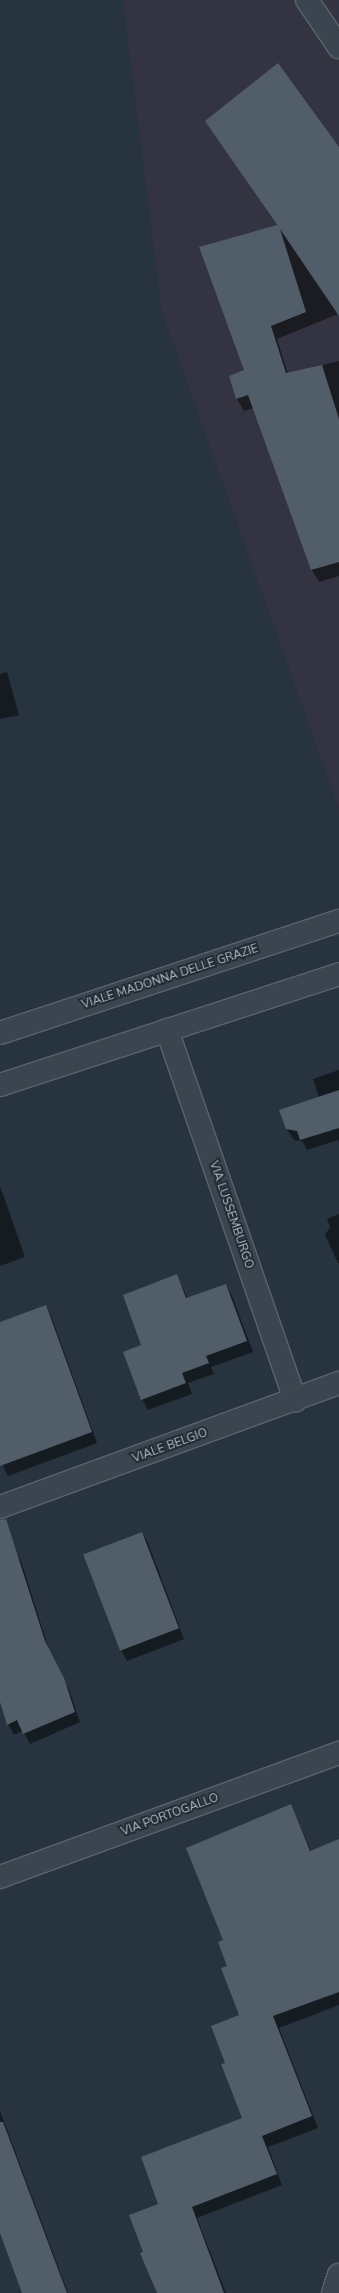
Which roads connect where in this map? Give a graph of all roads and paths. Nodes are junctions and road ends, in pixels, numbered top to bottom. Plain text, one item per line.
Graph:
1 (307, 0) edge
2 (339, 47) edge
3 (339, 921) edge
4 (339, 974) edge
5 (167, 1030) junction
6 (0, 1033) edge
7 (0, 1085) edge
8 (339, 1383) edge
9 (294, 1400) junction
10 (0, 1507) edge
11 (339, 1753) edge
12 (0, 1877) edge
13 (339, 2275) edge
14 (332, 2293) edge

1 - 2 street
3 - 6 street, VIALE MADONNA DELLE GRAZIE
4 - 5 street
5 - 7 street
5 - 9 street, VIA LUSSEMBURGO
8 - 9 street, VIALE BELGIO
9 - 10 street, VIALE BELGIO
11 - 12 street, VIA PORTOGALLO
13 - 14 street

